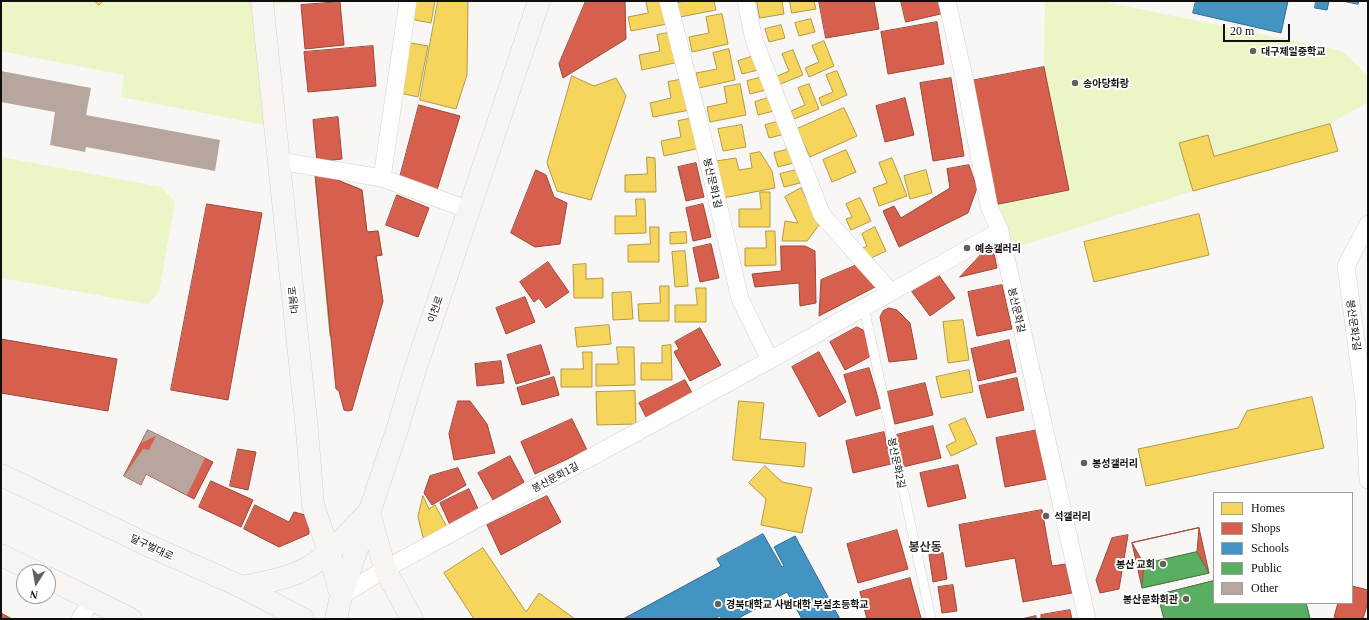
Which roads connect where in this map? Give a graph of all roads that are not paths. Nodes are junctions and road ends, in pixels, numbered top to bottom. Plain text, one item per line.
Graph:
1 (262, 1) edge
2 (408, 1) edge
3 (539, 1) edge
4 (668, 1) edge
5 (746, 1) edge
6 (947, 1) edge
7 (279, 161) junction
8 (382, 178) junction
9 (469, 210) junction
10 (1368, 224) edge
11 (1000, 231) junction
12 (891, 292) junction
13 (864, 307) junction
14 (770, 360) junction
15 (1366, 400) edge
16 (1, 475) edge
17 (1368, 480) edge
18 (368, 512) junction
19 (329, 552) junction
20 (1, 555) edge
21 (20, 564) edge
22 (385, 569) junction
23 (56, 582) edge
24 (242, 587) junction
25 (341, 596) junction
26 (92, 599) junction
27 (80, 619) edge
28 (131, 619) edge
29 (303, 619) edge
30 (336, 619) edge
31 (412, 619) edge
32 (931, 619) edge
33 (1087, 619) edge

1 - 7 main road, 대봉로
2 - 8 street
3 - 9 main road, 이천로
4 - 14 street, 봉산문화1길
5 - 12 street
6 - 11 street, 봉산문화길
7 - 8 street
7 - 19 main road, 대봉로
8 - 9 street
9 - 18 main road, 이천로
10 - 15 street, 봉산문화2길
11 - 12 street, 봉산문화1길
11 - 33 street, 봉산문화길
12 - 13 street, 봉산문화1길
13 - 14 street, 봉산문화1길
13 - 32 lane, 봉산문화2길
14 - 22 street, 봉산문화1길
15 - 17 street, 봉산문화2길
16 - 24 main road, 달구벌대로
18 - 19 main road
18 - 22 main road
18 - 25 main road, 이천로
19 - 24 main road
19 - 25 main road, 대봉로
20 - 21 main road
22 - 25 street, 봉산문화1길
22 - 31 main road
23 - 26 main road
24 - 29 main road, 달구벌대로
25 - 30 main road, 이천로
26 - 27 street
26 - 28 main road

